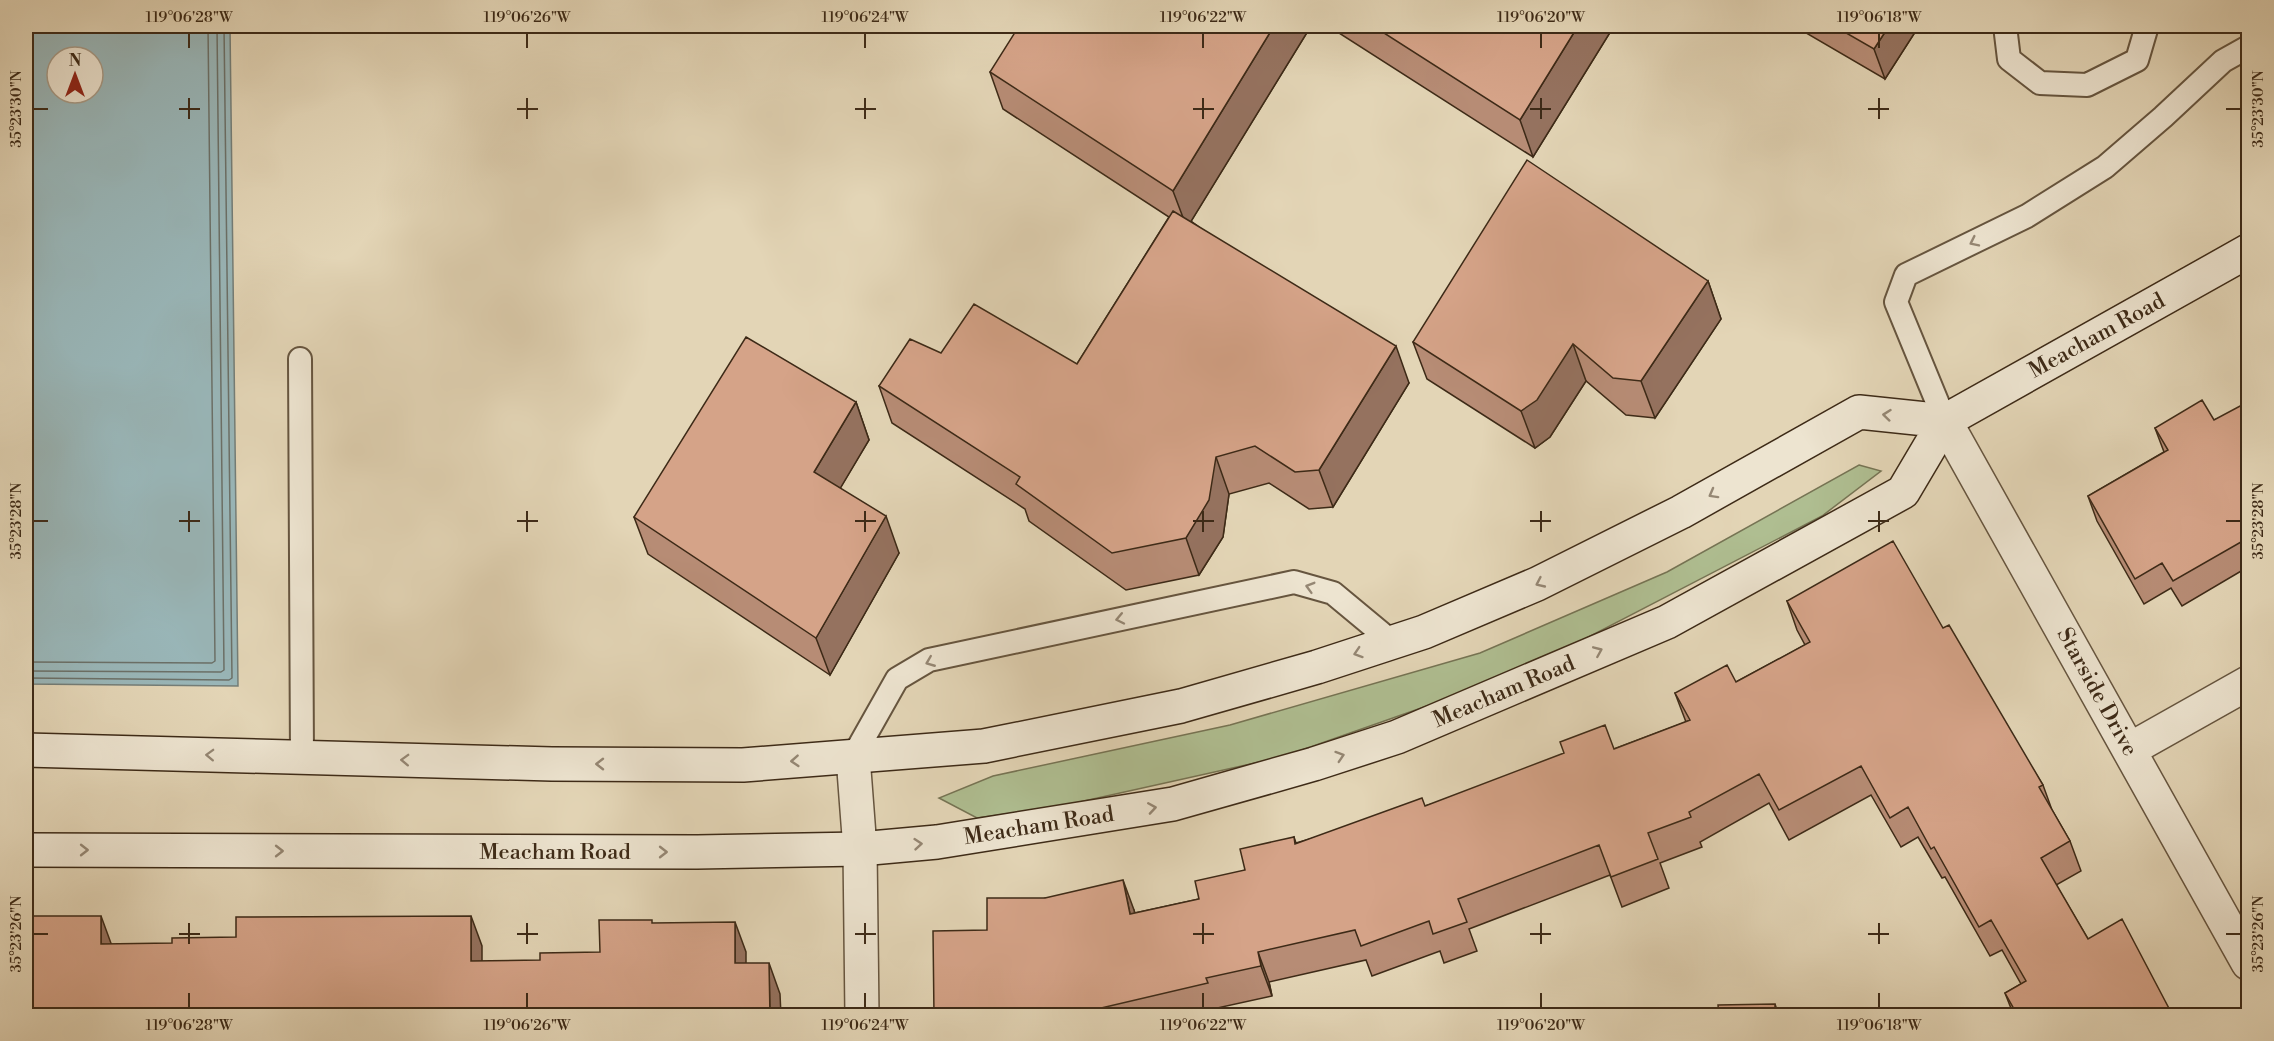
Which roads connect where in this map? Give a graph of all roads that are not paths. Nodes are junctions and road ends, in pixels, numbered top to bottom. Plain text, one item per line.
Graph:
1 (2005, 26) edge
2 (2147, 26) edge
3 (2248, 46) edge
4 (2248, 251) edge
5 (300, 359) dead end
6 (1945, 421) junction
7 (1392, 642) junction
8 (2248, 683) edge
9 (26, 750) edge
10 (2129, 750) junction
11 (854, 757) junction
12 (302, 758) junction
13 (860, 849) junction
14 (26, 850) edge
15 (2248, 963) edge
16 (862, 1016) edge

1 - 2 lane
3 -> 6 lane
4 - 6 street, Meacham Road
5 - 12 lane
6 -> 7 street
6 - 10 street, Starside Drive
13 -> 6 street, Meacham Road
7 -> 11 street
7 -> 11 lane
8 - 10 street
12 -> 9 street
10 - 15 street, Starside Drive
11 -> 12 street
11 - 13 street
14 -> 13 street, Meacham Road
13 - 16 street

